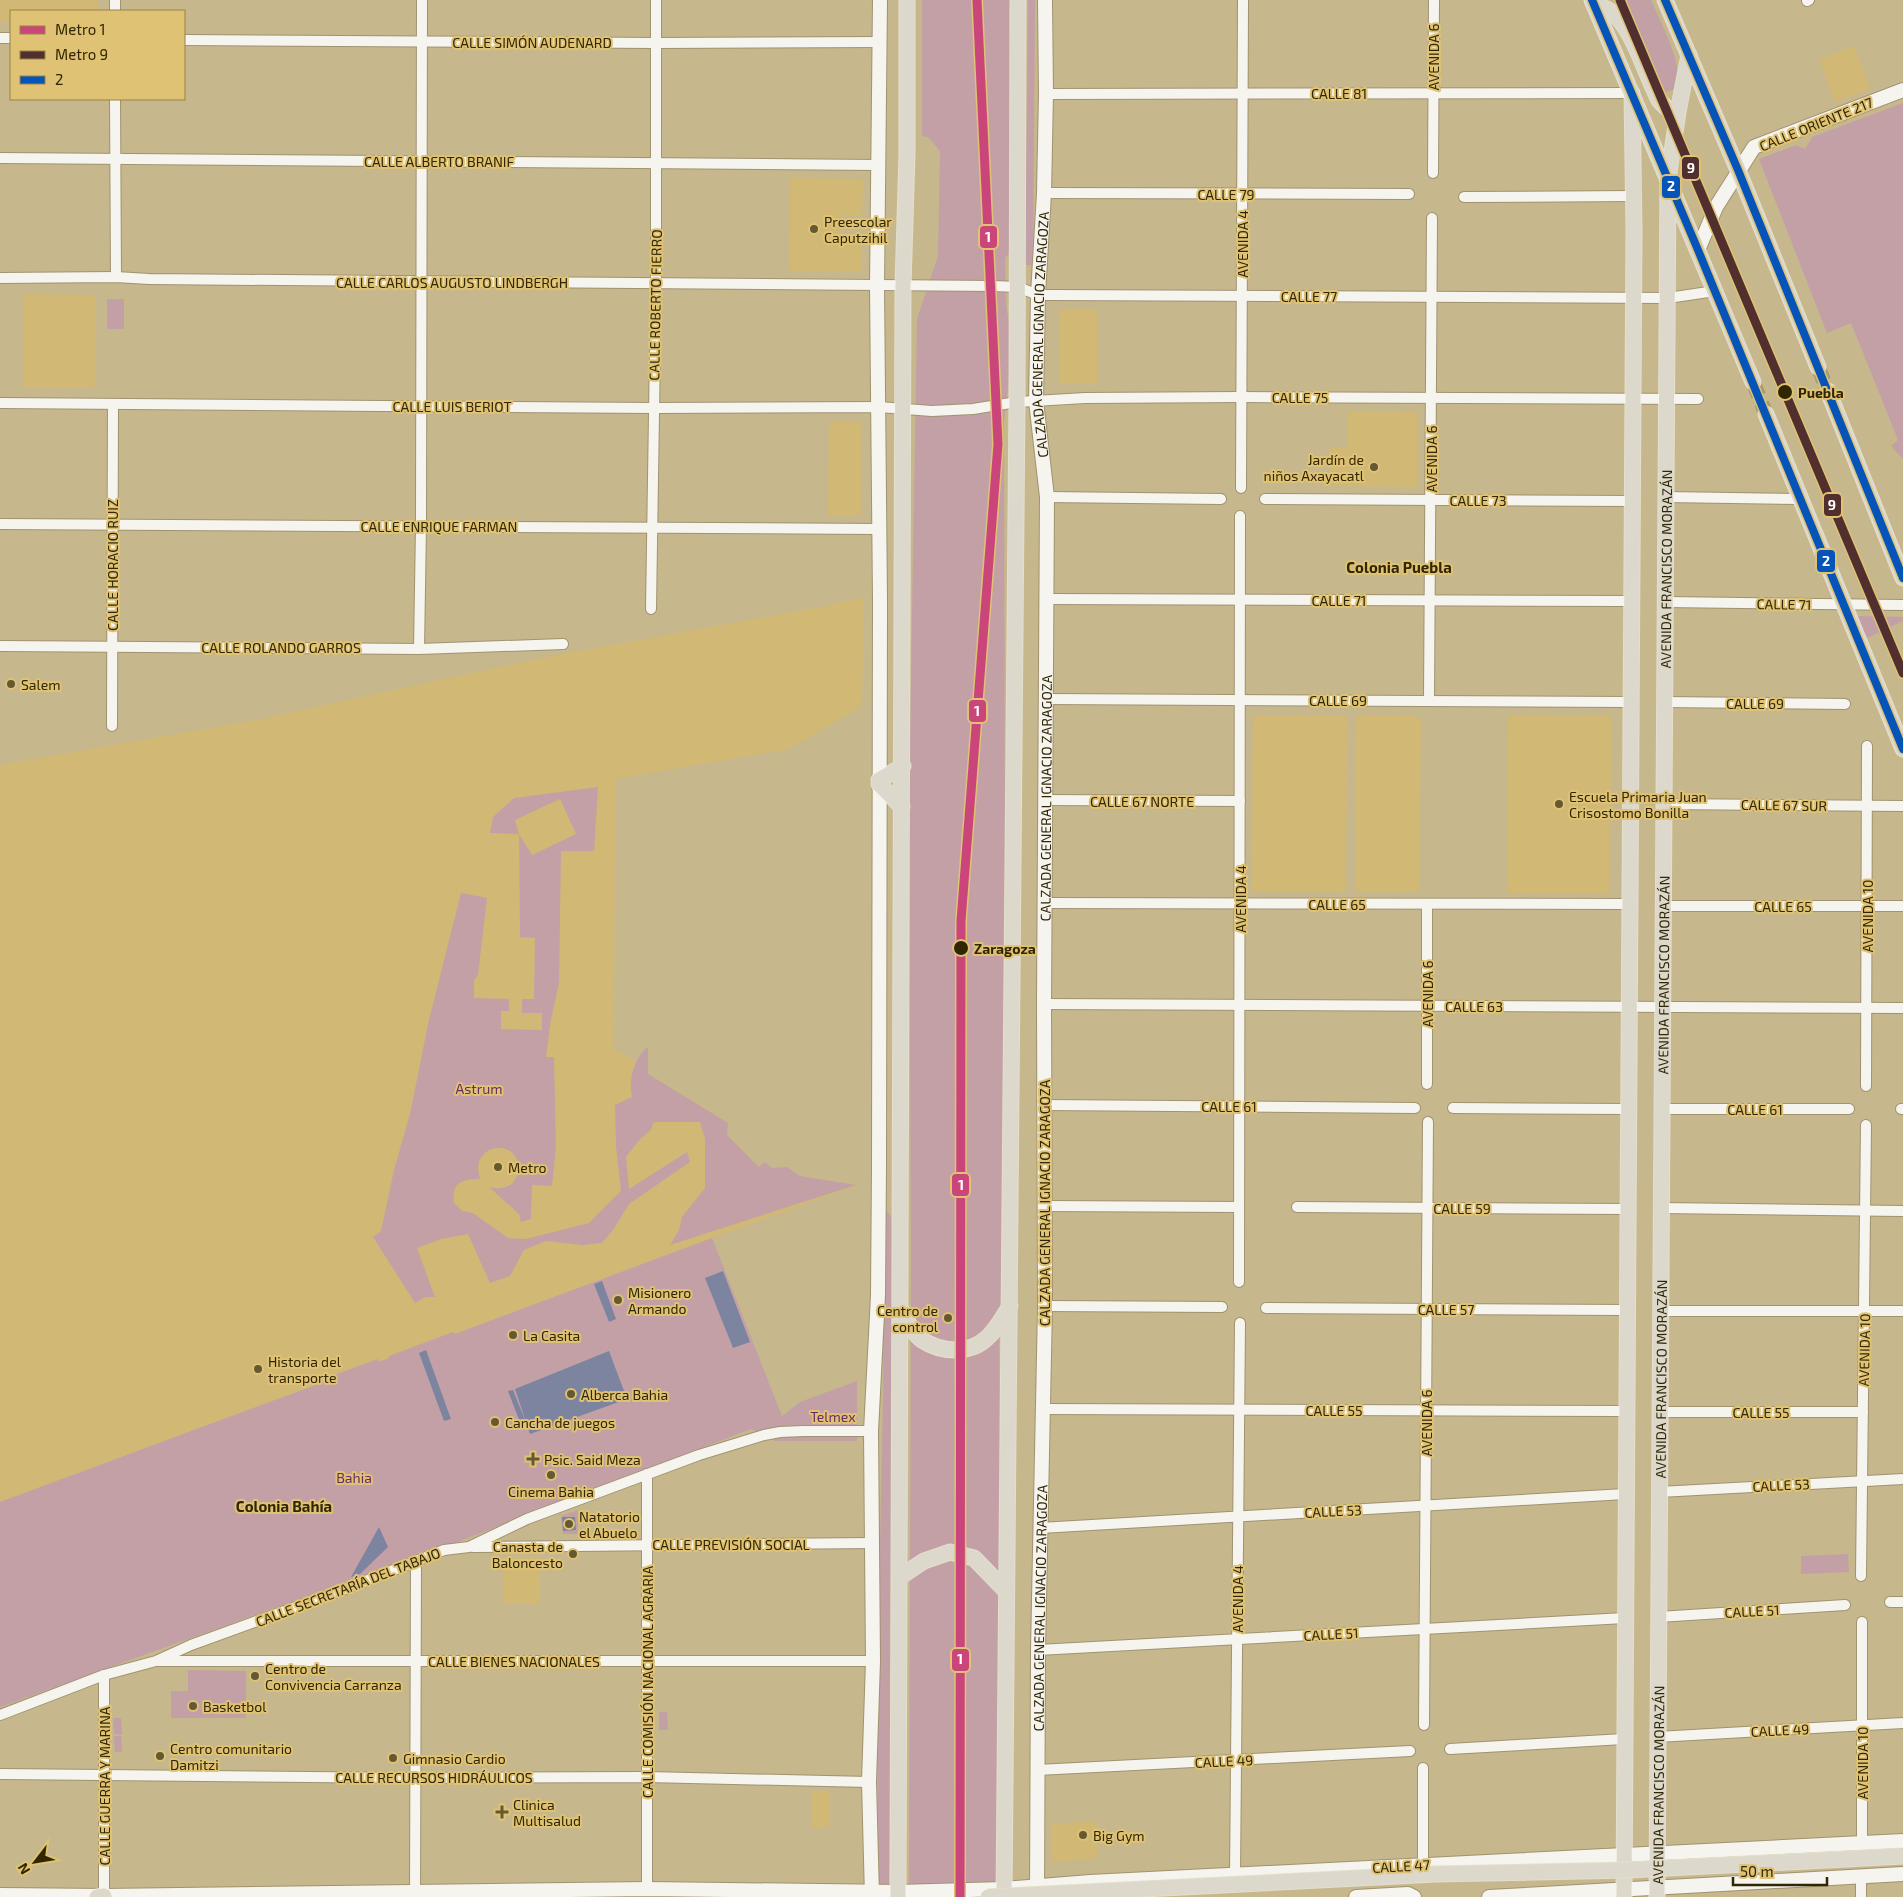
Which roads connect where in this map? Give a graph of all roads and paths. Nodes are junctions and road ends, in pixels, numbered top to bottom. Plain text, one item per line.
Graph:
1 (422, 0) edge
2 (656, 0) edge
3 (880, 0) edge
4 (907, 0) edge
5 (1018, 0) edge
6 (1045, 0) edge
7 (1244, 0) edge
8 (1434, 0) edge
9 (1665, 0) edge
10 (1592, 2) edge
11 (185, 40) edge
12 (422, 42) junction
13 (880, 42) junction
14 (656, 43) junction
15 (1689, 55) junction
16 (1903, 90) edge
17 (1433, 93) junction
18 (1632, 93) junction
19 (1046, 94) junction
20 (1243, 94) junction
21 (115, 100) edge
22 (1678, 112) junction
23 (0, 158) edge
24 (115, 160) junction
25 (423, 161) junction
26 (656, 163) junction
27 (878, 165) junction
28 (1738, 170) junction
29 (1433, 173) dead end
30 (1668, 179) junction
31 (1044, 193) junction
32 (1242, 194) junction
33 (1409, 194) dead end
34 (1633, 196) junction
35 (1464, 197) dead end
36 (1432, 218) dead end
37 (1698, 250) junction
38 (116, 277) junction
39 (0, 278) edge
40 (422, 283) junction
41 (656, 284) junction
42 (877, 286) junction
43 (903, 286) junction
44 (1018, 287) junction
45 (1715, 291) junction
46 (1038, 295) junction
47 (1242, 296) junction
48 (1432, 296) junction
49 (1632, 297) junction
50 (1668, 298) junction
51 (1818, 367) tunnel mouth
52 (1753, 382) tunnel mouth
53 (1828, 391) tunnel mouth
54 (1241, 397) junction
55 (1431, 398) junction
56 (1632, 399) junction
57 (1667, 399) junction
58 (1698, 399) dead end
59 (1036, 401) junction
60 (1018, 402) junction
61 (0, 403) edge
62 (112, 404) junction
63 (421, 406) junction
64 (879, 407) junction
65 (654, 408) junction
66 (904, 409) junction
67 (1766, 414) tunnel mouth
68 (1241, 488) dead end
69 (1047, 497) junction
70 (1666, 497) junction
71 (1221, 499) dead end
72 (1265, 499) dead end
73 (1800, 499) junction
74 (1430, 500) junction
75 (1631, 501) junction
76 (1240, 516) dead end
77 (0, 524) edge
78 (113, 524) junction
79 (421, 526) junction
80 (652, 527) junction
81 (878, 529) junction
82 (1903, 578) edge
83 (1047, 599) junction
84 (1240, 600) junction
85 (1430, 600) junction
86 (1630, 601) junction
87 (1666, 602) junction
88 (1844, 605) junction
89 (1903, 606) edge
90 (651, 609) dead end
91 (563, 644) dead end
92 (0, 646) edge
93 (112, 646) junction
94 (419, 649) junction
95 (1046, 699) junction
96 (1240, 700) junction
97 (1429, 701) junction
98 (1630, 702) junction
99 (1665, 702) junction
100 (1845, 704) dead end
101 (112, 726) dead end
102 (1867, 746) dead end
103 (1903, 749) edge
104 (903, 766) junction
105 (879, 782) junction
106 (1045, 800) junction
107 (1240, 801) junction
108 (1664, 804) junction
109 (1867, 806) junction
110 (1903, 806) edge
111 (902, 807) junction
112 (1045, 903) junction
113 (1240, 904) junction
114 (1427, 904) junction
115 (1629, 904) junction
116 (1663, 906) junction
117 (1867, 906) junction
118 (1903, 906) edge
119 (1044, 1004) junction
120 (1240, 1005) junction
121 (1427, 1006) junction
122 (1628, 1007) junction
123 (1662, 1007) junction
124 (1866, 1008) junction
125 (1903, 1008) edge
126 (1428, 1084) dead end
127 (1866, 1086) dead end
128 (1044, 1105) junction
129 (1240, 1106) junction
130 (1415, 1108) dead end
131 (1453, 1108) dead end
132 (1628, 1109) junction
133 (1662, 1109) junction
134 (1849, 1109) dead end
135 (1428, 1122) dead end
136 (1866, 1125) dead end
137 (1044, 1206) junction
138 (1240, 1207) junction
139 (1297, 1207) dead end
140 (1427, 1208) junction
141 (1661, 1208) junction
142 (1627, 1209) junction
143 (1865, 1211) junction
144 (1903, 1211) edge
145 (1240, 1282) dead end
146 (1010, 1304) junction
147 (1045, 1306) junction
148 (1222, 1307) dead end
149 (901, 1308) junction
150 (1266, 1308) dead end
151 (1427, 1309) junction
152 (1626, 1310) junction
153 (1660, 1311) junction
154 (1864, 1311) junction
155 (1903, 1312) edge
156 (1240, 1323) dead end
157 (1042, 1409) junction
158 (1239, 1410) junction
159 (1426, 1411) junction
160 (1626, 1411) junction
161 (1660, 1412) junction
162 (1863, 1412) junction
163 (871, 1432) junction
164 (648, 1474) junction
165 (1903, 1479) edge
166 (1862, 1481) junction
167 (1659, 1492) junction
168 (1626, 1494) junction
169 (1425, 1506) junction
170 (1238, 1516) junction
171 (1040, 1528) junction
172 (872, 1543) junction
173 (647, 1544) junction
174 (469, 1547) junction
175 (416, 1561) junction
176 (1861, 1576) dead end
177 (900, 1577) junction
178 (1006, 1590) junction
179 (1890, 1602) dead end
180 (1903, 1602) edge
181 (1845, 1605) dead end
182 (1658, 1617) junction
183 (1625, 1618) junction
184 (1862, 1622) dead end
185 (1424, 1628) junction
186 (1237, 1639) junction
187 (1038, 1650) junction
188 (156, 1661) junction
189 (416, 1661) junction
190 (872, 1661) junction
191 (647, 1662) junction
192 (104, 1675) junction
193 (0, 1715) edge
194 (1903, 1723) edge
195 (1424, 1725) dead end
196 (1862, 1726) junction
197 (1657, 1737) junction
198 (1624, 1739) junction
199 (1450, 1749) dead end
200 (1410, 1751) dead end
201 (1236, 1760) junction
202 (1423, 1768) dead end
203 (1038, 1770) junction
204 (0, 1774) edge
205 (105, 1776) junction
206 (647, 1777) junction
207 (415, 1778) junction
208 (869, 1782) junction
209 (1903, 1841) edge
210 (1862, 1843) junction
211 (1656, 1854) junction
212 (1624, 1856) junction
213 (1903, 1856) edge
214 (1422, 1865) junction
215 (1903, 1874) edge
216 (1235, 1875) junction
217 (1861, 1876) junction
218 (1090, 1882) junction
219 (647, 1889) junction
220 (1037, 1892) edge
221 (1657, 1892) edge
222 (1004, 1893) edge
223 (1624, 1893) edge
224 (0, 1894) edge
225 (820, 1894) edge
226 (871, 1894) edge
227 (898, 1894) edge
228 (415, 1895) edge
229 (1411, 1895) edge
230 (102, 1897) edge
231 (988, 1897) edge
232 (1074, 1897) edge
233 (1356, 1897) edge
234 (1489, 1897) edge
235 (1861, 1897) edge

1 - 12 street
2 - 14 street, CALLE ROBERTO FIERRO
3 - 13 main road
4 - 43 main road
5 - 44 main road, CALZADA GENERAL IGNACIO ZARAGOZA
6 - 19 main road, CALZADA GENERAL IGNACIO ZARAGOZA
7 - 20 street, AVENIDA 4
8 - 17 street, AVENIDA 6
9 - 15 main road
10 - 18 main road
10 - 22 main road
11 - 12 street, CALLE SIMÓN AUDENARD
12 - 14 street, CALLE SIMÓN AUDENARD
12 - 25 street
13 - 14 street, CALLE SIMÓN AUDENARD
13 - 27 main road
14 - 26 street, CALLE ROBERTO FIERRO
15 - 22 main road, AVENIDA FRANCISCO MORAZÁN
15 - 28 main road
16 - 28 main road, CALLE ORIENTE 217
17 - 18 street, CALLE 81
17 - 20 street, CALLE 81
17 - 29 street, AVENIDA 6
18 - 30 main road
18 - 34 main road
19 - 20 street, CALLE 81
19 - 31 main road, CALZADA GENERAL IGNACIO ZARAGOZA
20 - 32 street, AVENIDA 4
21 - 24 street
22 - 30 main road, AVENIDA FRANCISCO MORAZÁN
23 - 24 street, CALLE ALBERTO BRANIF
24 - 25 street, CALLE ALBERTO BRANIF
24 - 38 street
25 - 26 street, CALLE ALBERTO BRANIF
25 - 40 street
26 - 27 street, CALLE ALBERTO BRANIF
26 - 41 street, CALLE ROBERTO FIERRO
27 - 42 main road
28 - 37 main road, CALLE ORIENTE 217
28 - 51 main road
30 - 37 main road
30 - 50 main road, AVENIDA FRANCISCO MORAZÁN
31 - 32 street, CALLE 79
31 - 46 main road, CALZADA GENERAL IGNACIO ZARAGOZA
32 - 33 street, CALLE 79
32 - 47 street, AVENIDA 4
34 - 35 street
34 - 49 main road
36 - 48 street, AVENIDA 6
37 - 45 main road
38 - 39 street, CALLE CARLOS AUGUSTO LINDBERGH
38 - 40 street, CALLE CARLOS AUGUSTO LINDBERGH
40 - 41 street, CALLE CARLOS AUGUSTO LINDBERGH
40 - 63 street
41 - 42 street, CALLE CARLOS AUGUSTO LINDBERGH
41 - 65 street, CALLE ROBERTO FIERRO
42 - 43 street, CALLE CARLOS AUGUSTO LINDBERGH
42 - 64 main road
43 - 44 street, CALLE 77
43 - 66 main road
44 - 46 street, CALLE 77
44 - 60 main road, CALZADA GENERAL IGNACIO ZARAGOZA
45 - 50 street, CALLE 77
45 - 52 main road
46 - 47 street, CALLE 77
46 - 59 main road, CALZADA GENERAL IGNACIO ZARAGOZA
47 - 48 street, CALLE 77
47 - 54 street, AVENIDA 4
48 - 49 street, CALLE 77
48 - 55 street, AVENIDA 6
49 - 50 street, CALLE 77
49 - 56 main road
50 - 57 main road, AVENIDA FRANCISCO MORAZÁN
53 - 82 main road
54 - 55 street, CALLE 75
54 - 59 street, CALLE 75
54 - 68 street, AVENIDA 4
55 - 56 street, CALLE 75
55 - 74 street, AVENIDA 6
56 - 57 street, CALLE 75
56 - 75 main road
57 - 58 street, CALLE 75
57 - 70 main road, AVENIDA FRANCISCO MORAZÁN
59 - 60 street, CALLE 75
59 - 69 main road, CALZADA GENERAL IGNACIO ZARAGOZA
60 - 66 street, CALLE 75
60 - 146 main road, CALZADA GENERAL IGNACIO ZARAGOZA
61 - 62 street, CALLE LUIS BERIOT
62 - 63 street, CALLE LUIS BERIOT
62 - 78 street, CALLE HORACIO RUIZ
63 - 65 street, CALLE LUIS BERIOT
63 - 79 street
64 - 65 street, CALLE LUIS BERIOT
64 - 66 street, CALLE LUIS BERIOT
64 - 81 main road
65 - 80 street, CALLE ROBERTO FIERRO
66 - 104 main road
67 - 73 main road
69 - 71 street
69 - 83 main road, CALZADA GENERAL IGNACIO ZARAGOZA
70 - 73 street
70 - 87 main road, AVENIDA FRANCISCO MORAZÁN
72 - 74 street, CALLE 73
73 - 88 main road
74 - 75 street, CALLE 73
74 - 85 street, AVENIDA 6
75 - 86 main road
76 - 84 street, AVENIDA 4
77 - 78 street, CALLE ENRIQUE FARMAN
78 - 79 street, CALLE ENRIQUE FARMAN
78 - 93 street, CALLE HORACIO RUIZ
79 - 80 street, CALLE ENRIQUE FARMAN
79 - 94 street
80 - 81 street, CALLE ENRIQUE FARMAN
80 - 90 street, CALLE ROBERTO FIERRO
81 - 105 main road
83 - 84 street, CALLE 71
83 - 95 main road, CALZADA GENERAL IGNACIO ZARAGOZA
84 - 85 street, CALLE 71
84 - 96 street, AVENIDA 4
85 - 86 street, CALLE 71
85 - 97 street, AVENIDA 6
86 - 98 main road
87 - 88 street, CALLE 71
87 - 99 main road, AVENIDA FRANCISCO MORAZÁN
88 - 89 street, CALLE 71
88 - 103 main road
91 - 94 street, CALLE ROLANDO GARROS
92 - 93 street, CALLE ROLANDO GARROS
93 - 94 street, CALLE ROLANDO GARROS
93 - 101 street, CALLE HORACIO RUIZ
95 - 96 street, CALLE 69
95 - 106 main road, CALZADA GENERAL IGNACIO ZARAGOZA
96 - 97 street, CALLE 69
96 - 107 street, AVENIDA 4
97 - 98 street, CALLE 69
98 - 115 main road
99 - 100 street, CALLE 69
99 - 108 main road, AVENIDA FRANCISCO MORAZÁN
102 - 109 street, AVENIDA 10
104 - 105 main road
104 - 111 main road
105 - 111 main road
105 - 163 main road
106 - 107 street, CALLE 67 NORTE
106 - 112 main road, CALZADA GENERAL IGNACIO ZARAGOZA
107 - 113 street, AVENIDA 4
108 - 109 street, CALLE 67 SUR
108 - 116 main road, AVENIDA FRANCISCO MORAZÁN
109 - 110 street, CALLE 67 SUR
109 - 117 street, AVENIDA 10
111 - 149 main road
112 - 113 street, CALLE 65
112 - 119 main road, CALZADA GENERAL IGNACIO ZARAGOZA
113 - 114 street, CALLE 65
113 - 120 street, AVENIDA 4
114 - 115 street, CALLE 65
114 - 121 street, AVENIDA 6
115 - 122 main road
116 - 117 street, CALLE 65
116 - 123 main road, AVENIDA FRANCISCO MORAZÁN
117 - 118 street, CALLE 65
117 - 124 street, AVENIDA 10
119 - 120 street, CALLE 63
119 - 128 main road, CALZADA GENERAL IGNACIO ZARAGOZA
120 - 121 street, CALLE 63
120 - 129 street, AVENIDA 4
121 - 122 street, CALLE 63
121 - 126 street, AVENIDA 6
122 - 123 street, CALLE 63
122 - 132 main road
123 - 124 street, CALLE 63
123 - 133 main road, AVENIDA FRANCISCO MORAZÁN
124 - 125 street, CALLE 63
124 - 127 street, AVENIDA 10
128 - 129 street, CALLE 61
128 - 137 main road, CALZADA GENERAL IGNACIO ZARAGOZA
129 - 130 street, CALLE 61
129 - 138 street, AVENIDA 4
131 - 132 street
132 - 142 main road
133 - 134 street, CALLE 61
133 - 141 main road, AVENIDA FRANCISCO MORAZÁN
135 - 140 street, AVENIDA 6
136 - 143 street, AVENIDA 10
137 - 138 street
137 - 147 main road, CALZADA GENERAL IGNACIO ZARAGOZA
138 - 145 street, AVENIDA 4
139 - 140 street, CALLE 59
140 - 142 street, CALLE 59
140 - 151 street, AVENIDA 6
141 - 143 street
141 - 153 main road, AVENIDA FRANCISCO MORAZÁN
142 - 152 main road
143 - 144 street
143 - 154 street, AVENIDA 10
146 - 149 main road
146 - 178 main road, CALZADA GENERAL IGNACIO ZARAGOZA
147 - 148 street
147 - 157 main road, CALZADA GENERAL IGNACIO ZARAGOZA
149 - 177 main road
150 - 151 street, CALLE 57
151 - 152 street, CALLE 57
151 - 159 street, AVENIDA 6
152 - 160 main road
153 - 154 street
153 - 161 main road, AVENIDA FRANCISCO MORAZÁN
154 - 155 street
154 - 162 street, AVENIDA 10
156 - 158 street, AVENIDA 4
157 - 158 street, CALLE 55
157 - 171 main road, CALZADA GENERAL IGNACIO ZARAGOZA
158 - 159 street, CALLE 55
158 - 170 street, AVENIDA 4
159 - 160 street, CALLE 55
159 - 169 street, AVENIDA 6
160 - 168 main road
161 - 162 street, CALLE 55
161 - 167 main road, AVENIDA FRANCISCO MORAZÁN
162 - 166 street, AVENIDA 10
163 - 164 street, CALLE SECRETARÍA DEL TABAJO
163 - 172 main road
164 - 173 street, CALLE COMISIÓN NACIONAL AGRARIA
164 - 174 street, CALLE SECRETARÍA DEL TABAJO
165 - 166 street, CALLE 53
166 - 167 street, CALLE 53
166 - 176 street, AVENIDA 10
167 - 182 main road, AVENIDA FRANCISCO MORAZÁN
168 - 169 street, CALLE 53
168 - 183 main road
169 - 170 street, CALLE 53
169 - 185 street, AVENIDA 6
170 - 171 street, CALLE 53
170 - 186 street, AVENIDA 4
171 - 187 main road, CALZADA GENERAL IGNACIO ZARAGOZA
172 - 173 street, CALLE PREVISIÓN SOCIAL
172 - 190 main road
173 - 174 street, CALLE PREVISIÓN SOCIAL
173 - 191 street, CALLE COMISIÓN NACIONAL AGRARIA
174 - 175 street, CALLE SECRETARÍA DEL TABAJO
175 - 188 street, CALLE SECRETARÍA DEL TABAJO
175 - 189 street
177 - 178 main road
177 - 227 main road
178 - 222 main road, CALZADA GENERAL IGNACIO ZARAGOZA
179 - 180 street
181 - 182 street, CALLE 51
182 - 197 main road, AVENIDA FRANCISCO MORAZÁN
183 - 185 street, CALLE 51
183 - 198 main road
184 - 196 street, AVENIDA 10
185 - 186 street, CALLE 51
185 - 195 street, AVENIDA 6
186 - 187 street, CALLE 51
186 - 201 street, AVENIDA 4
187 - 203 main road, CALZADA GENERAL IGNACIO ZARAGOZA
188 - 189 street, CALLE BIENES NACIONALES
188 - 192 street, CALLE SECRETARÍA DEL TABAJO
189 - 191 street, CALLE BIENES NACIONALES
189 - 207 street
190 - 191 street, CALLE BIENES NACIONALES
190 - 208 main road
191 - 206 street, CALLE COMISIÓN NACIONAL AGRARIA
192 - 193 street, CALLE SECRETARÍA DEL TABAJO
192 - 205 street, CALLE GUERRA Y MARINA
194 - 196 street, CALLE 49
196 - 197 street, CALLE 49
196 - 210 street, AVENIDA 10
197 - 211 main road, AVENIDA FRANCISCO MORAZÁN
198 - 199 street
198 - 212 main road
200 - 201 street, CALLE 49
201 - 203 street, CALLE 49
201 - 216 street, AVENIDA 4
202 - 214 street
203 - 220 main road, CALZADA GENERAL IGNACIO ZARAGOZA
204 - 205 street, CALLE RECURSOS HIDRÁULICOS
205 - 207 street, CALLE RECURSOS HIDRÁULICOS
205 - 230 street, CALLE GUERRA Y MARINA
206 - 207 street, CALLE RECURSOS HIDRÁULICOS
206 - 208 street, CALLE RECURSOS HIDRÁULICOS
206 - 219 street, CALLE COMISIÓN NACIONAL AGRARIA
207 - 228 street
208 - 226 main road
209 - 210 main road, CALLE 47
210 - 211 main road, CALLE 47
211 - 212 main road, CALLE 47
211 - 221 main road, AVENIDA FRANCISCO MORAZÁN
212 - 214 main road, CALLE 47
212 - 223 main road
213 - 231 main road, bridge
214 - 216 main road, CALLE 47
215 - 217 main road
216 - 218 main road, CALLE 47
217 - 221 main road
217 - 235 street
218 - 220 main road, CALLE 47
218 - 232 main road
219 - 225 main road, CALLE 47
219 - 228 main road, CALLE 47
220 - 222 main road, CALLE 47
221 - 223 main road
222 - 227 main road, CALLE 47
223 - 234 main road
224 - 230 main road, CALLE 47
225 - 226 main road, CALLE 47
226 - 227 main road, CALLE 47
228 - 230 main road, CALLE 47
229 - 233 main road

